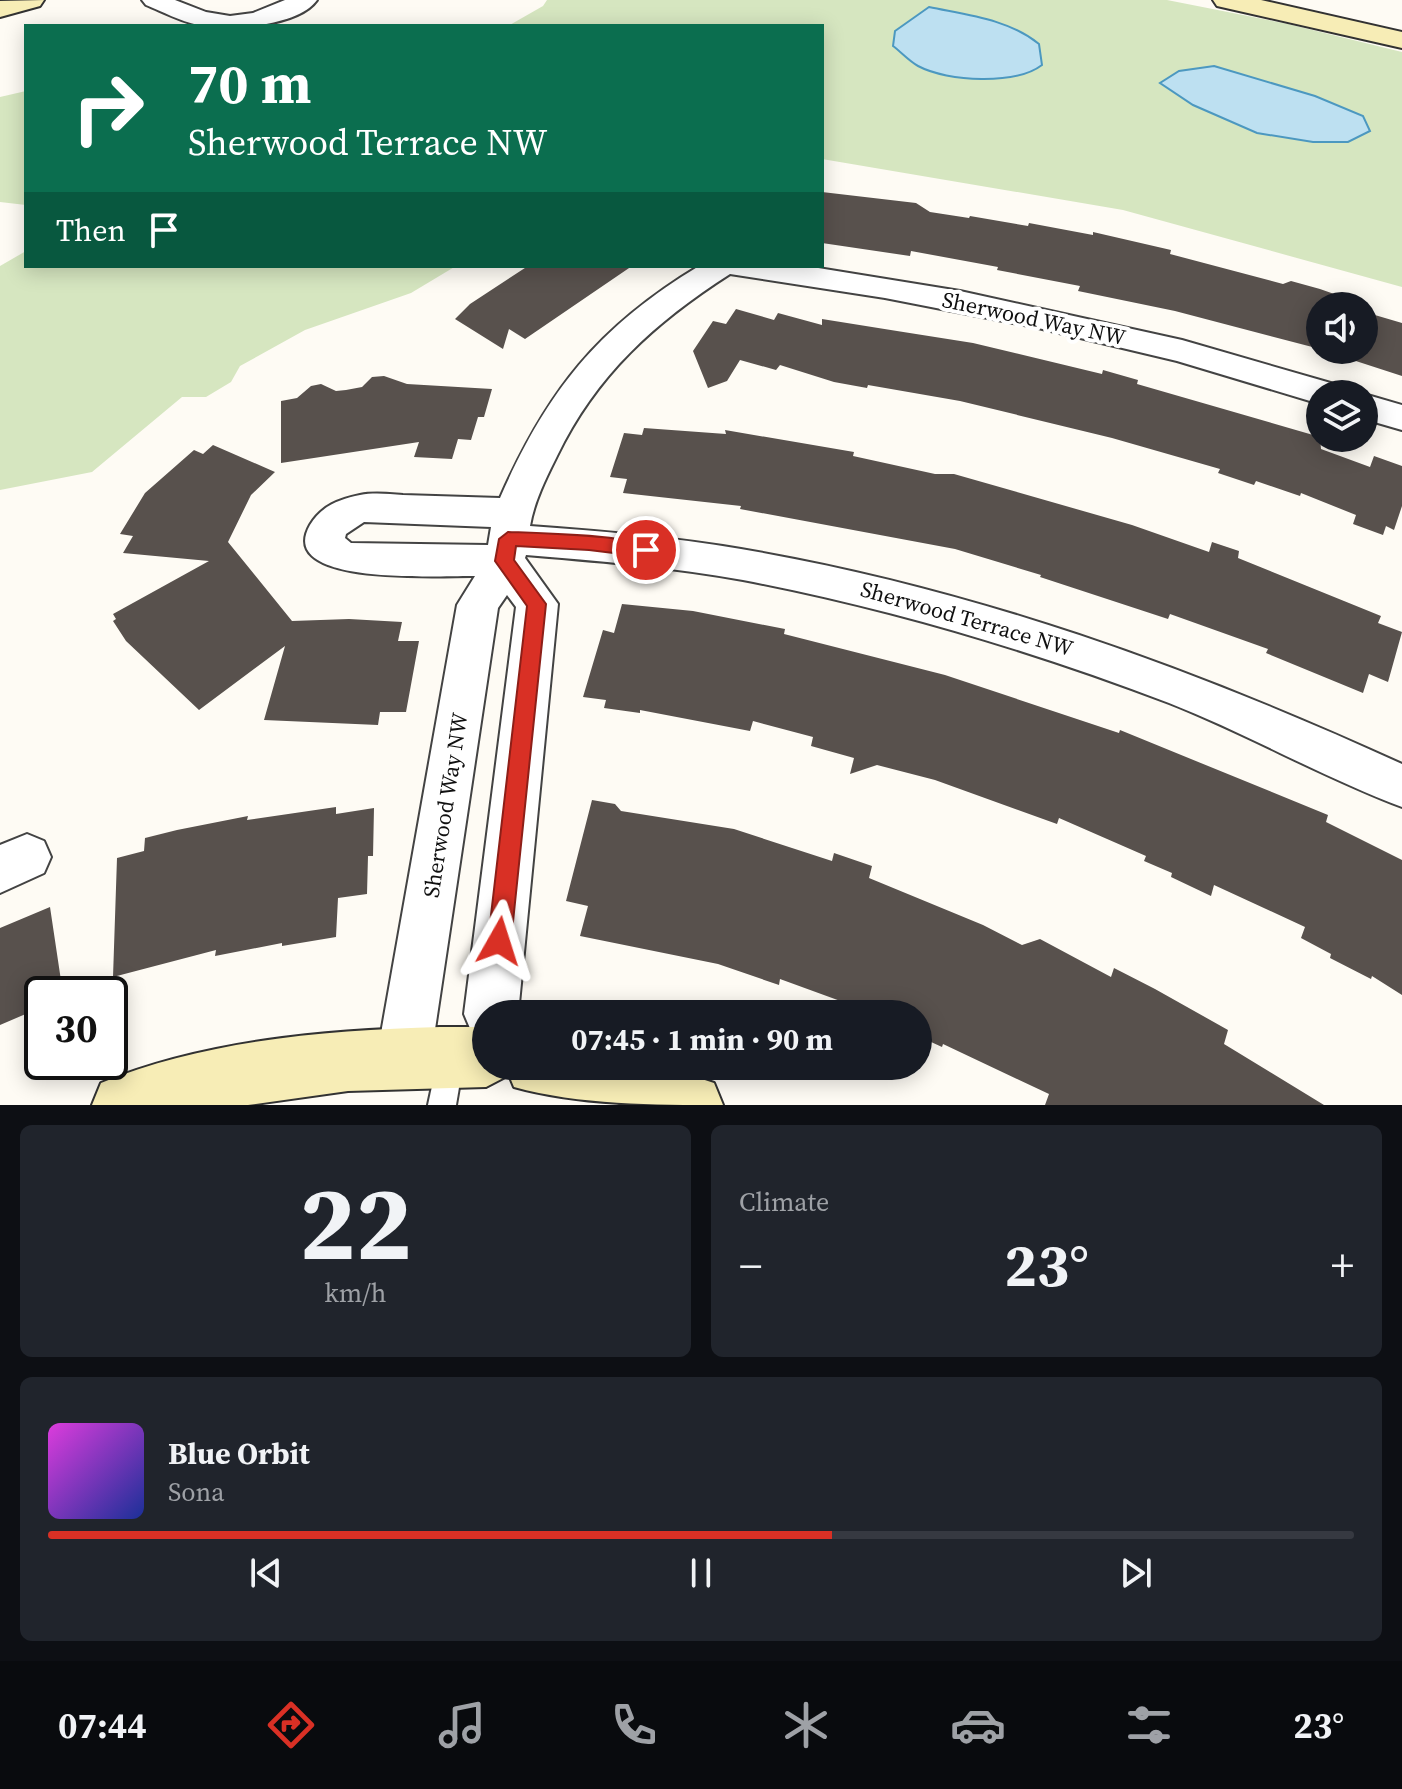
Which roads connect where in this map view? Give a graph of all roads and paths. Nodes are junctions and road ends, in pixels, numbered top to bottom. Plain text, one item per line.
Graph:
1 (31, 0) edge
2 (154, 0) edge
3 (305, 0) edge
4 (1226, 0) edge
5 (0, 9) edge
6 (221, 24) edge
7 (241, 24) edge
8 (1402, 40) edge
9 (718, 268) edge
10 (750, 268) edge
11 (1306, 388) edge
12 (1378, 410) edge
13 (1402, 418) edge
14 (508, 538) junction
15 (1402, 786) edge
16 (493, 1000) edge
17 (445, 1068) edge
18 (600, 1080) edge
19 (123, 1105) edge
20 (692, 1105) edge

1 - 5 street
2 - 6 street
3 - 7 street
4 - 8 street
9 - 14 street, Sherwood Way NW
10 - 11 street, Sherwood Way NW
12 - 13 street
14 - 15 street, Sherwood Terrace NW
14 - 16 street
14 - 17 street, Sherwood Way NW
17 - 19 street
18 - 20 street

